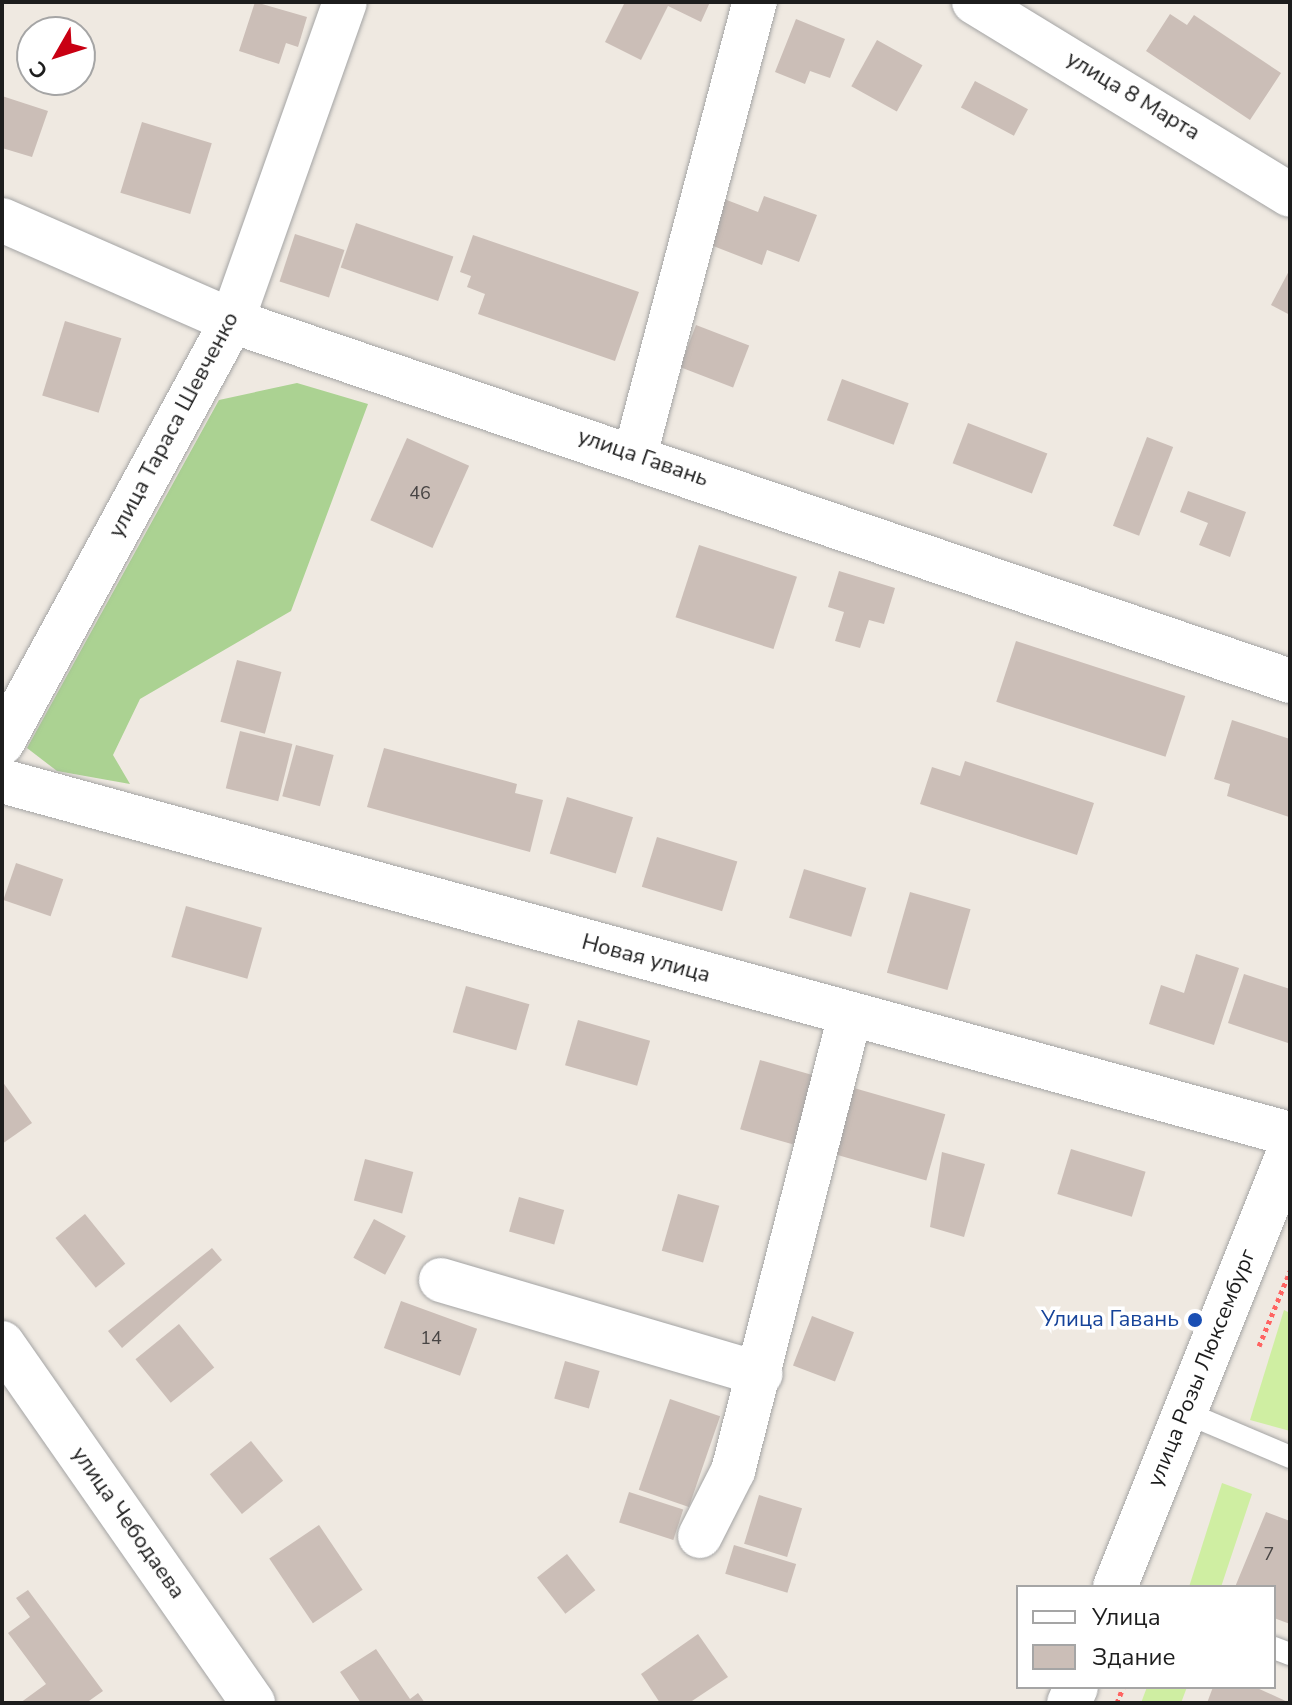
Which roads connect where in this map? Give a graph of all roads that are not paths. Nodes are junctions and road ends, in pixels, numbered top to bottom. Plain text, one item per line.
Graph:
1 (345, 2) edge
2 (755, 2) edge
3 (974, 2) edge
4 (1290, 195) edge
5 (2, 220) edge
6 (232, 321) junction
7 (635, 455) junction
8 (1290, 681) edge
9 (2, 743) edge
10 (2, 781) edge
11 (850, 1016) junction
12 (1290, 1134) edge
13 (1290, 1150) edge
14 (441, 1280) dead end
15 (2, 1343) edge
16 (760, 1374) junction
17 (1184, 1412) junction
18 (1290, 1457) edge
19 (700, 1536) dead end
20 (1116, 1585) edge
21 (253, 1703) edge

1 - 6 street, улица Тараса Шевченко
2 - 7 street
3 - 4 street, улица 8 Марта
5 - 6 street, улица Гавань
6 - 7 street, улица Гавань
6 - 9 street, улица Тараса Шевченко
7 - 8 street, улица Гавань
10 - 11 street, Новая улица
11 - 12 street, Новая улица
11 - 16 street
13 - 17 street, улица Розы Люксембург
14 - 16 street
15 - 21 street, улица Чебодаева
16 - 19 street
17 - 18 lane
17 - 20 street, улица Розы Люксембург

